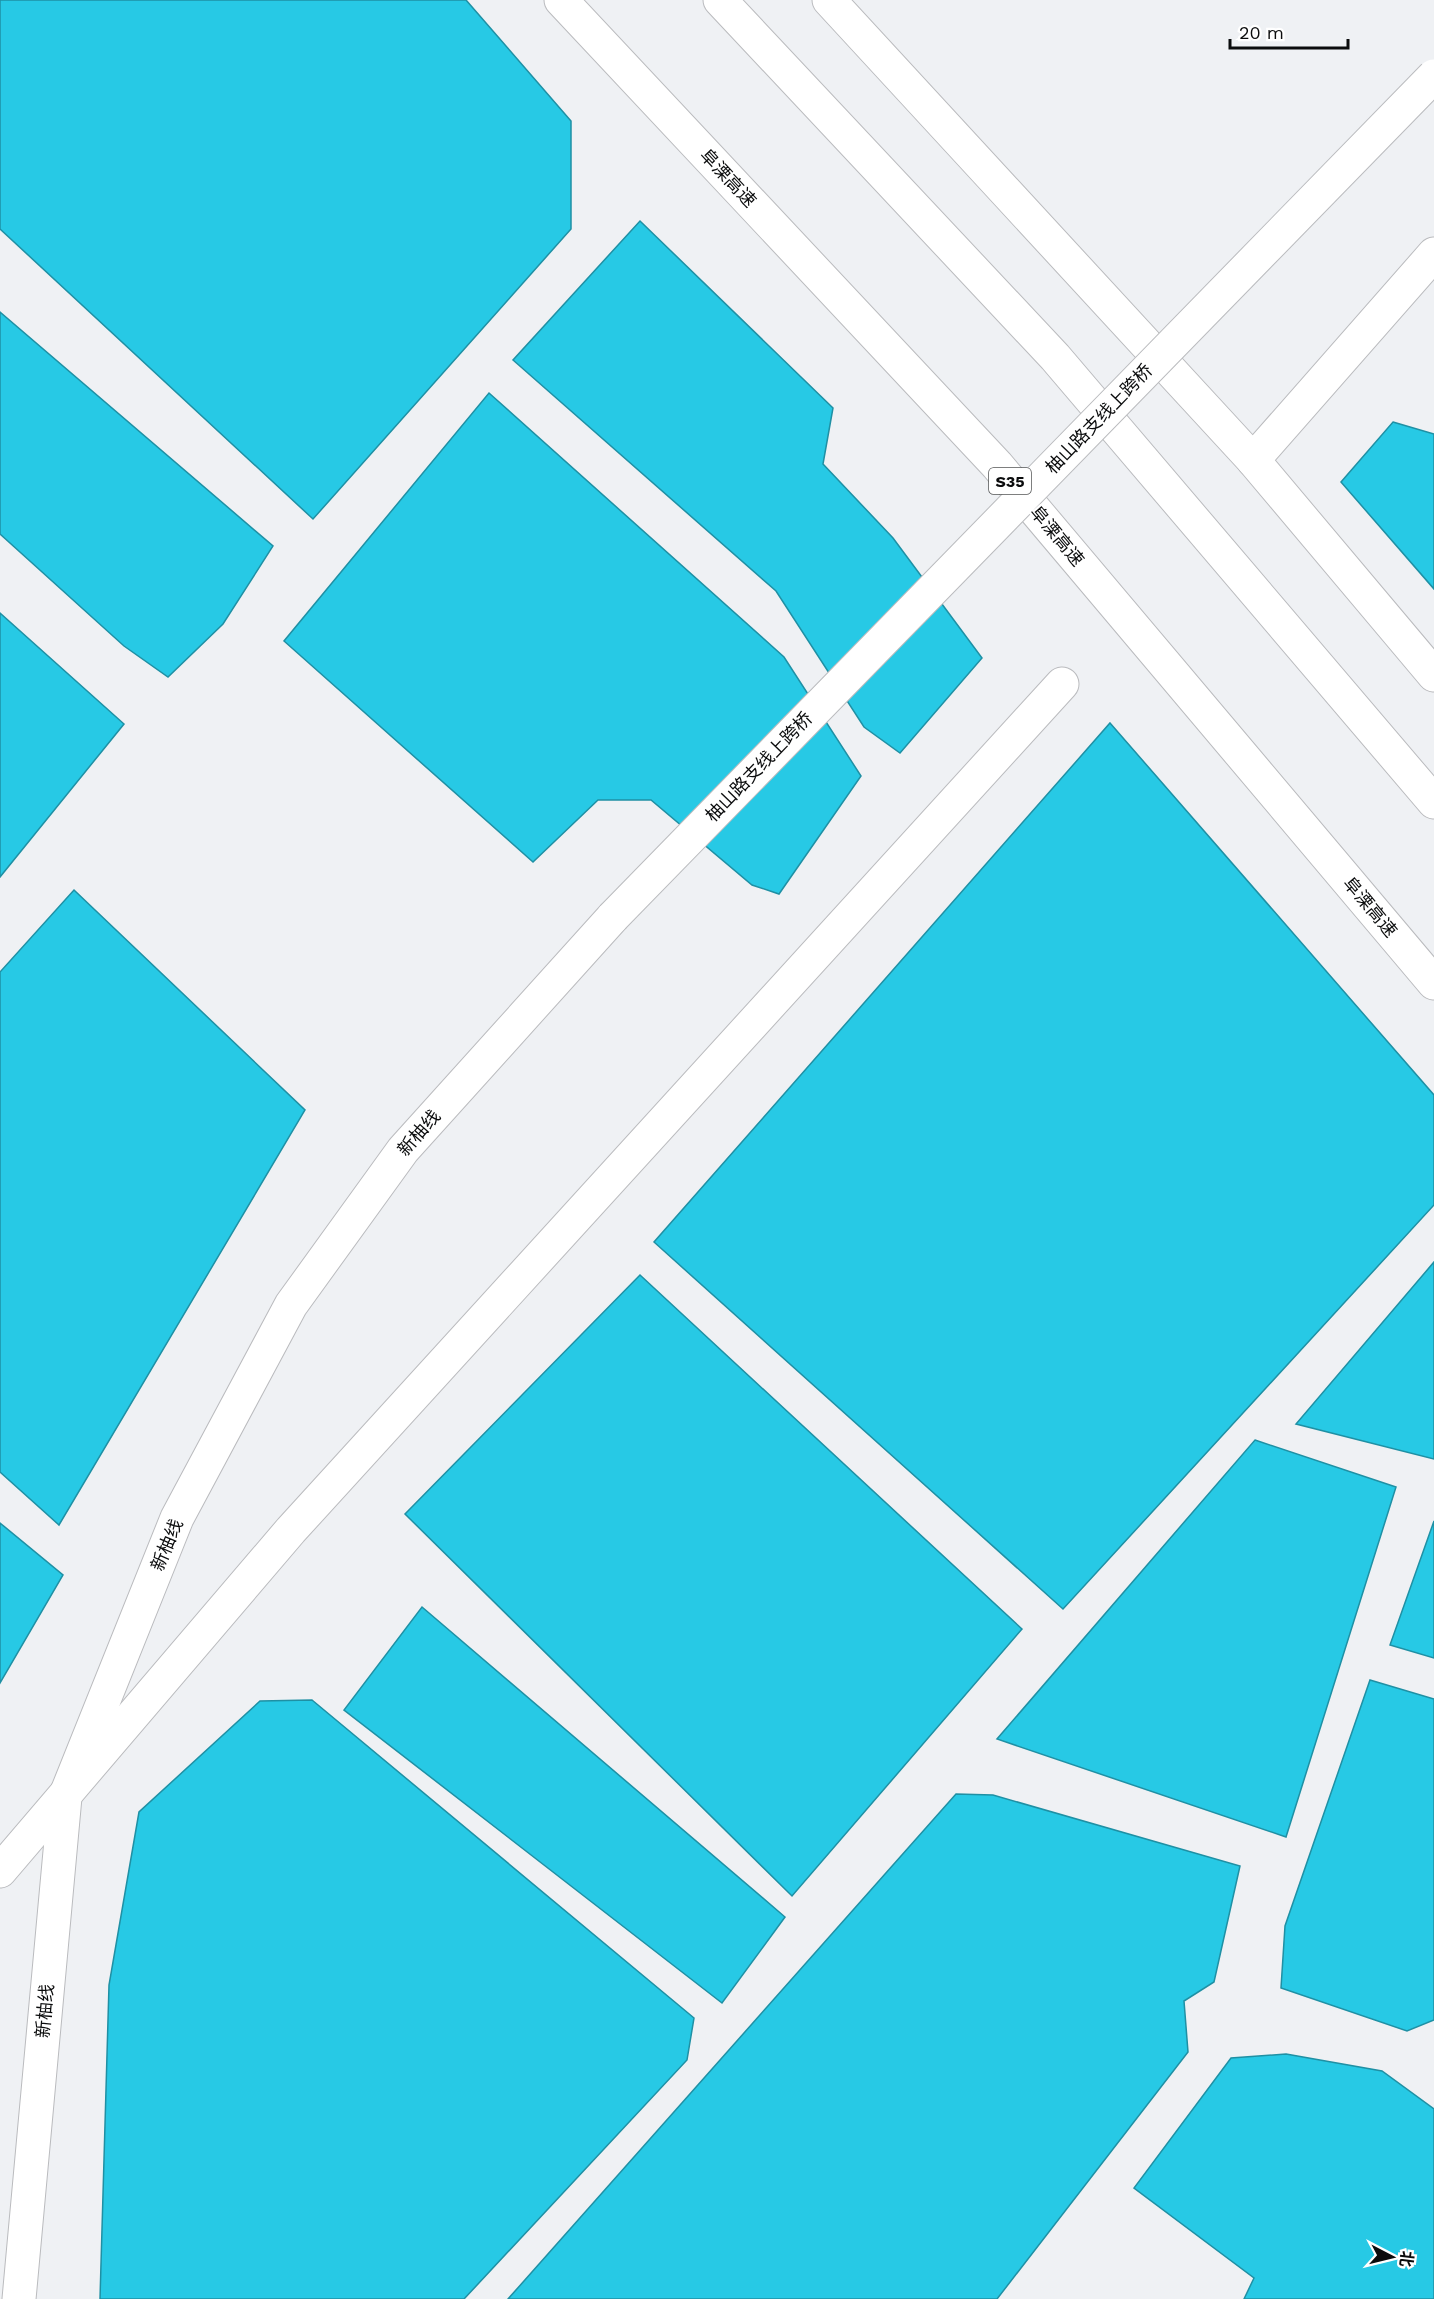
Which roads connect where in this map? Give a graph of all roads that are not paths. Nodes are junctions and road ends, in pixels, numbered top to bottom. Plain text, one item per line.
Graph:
1 (561, 0) edge
2 (720, 0) edge
3 (829, 0) edge
4 (1434, 76) edge
5 (1434, 254) edge
6 (1253, 460) junction
7 (1434, 675) edge
8 (1062, 684) dead end
9 (1434, 802) edge
10 (613, 917) joint
11 (1434, 984) edge
12 (65, 1797) junction
13 (0, 1871) edge
14 (19, 2299) edge

1 - 11 main road, 阜溧高速 / S35
2 - 9 main road
3 - 6 main road
4 - 10 main road, 柚山路支线上跨桥, bridge
5 - 6 main road
6 - 7 main road
8 - 12 main road
10 - 12 main road, 新柚线
12 - 13 main road
12 - 14 main road, 新柚线

